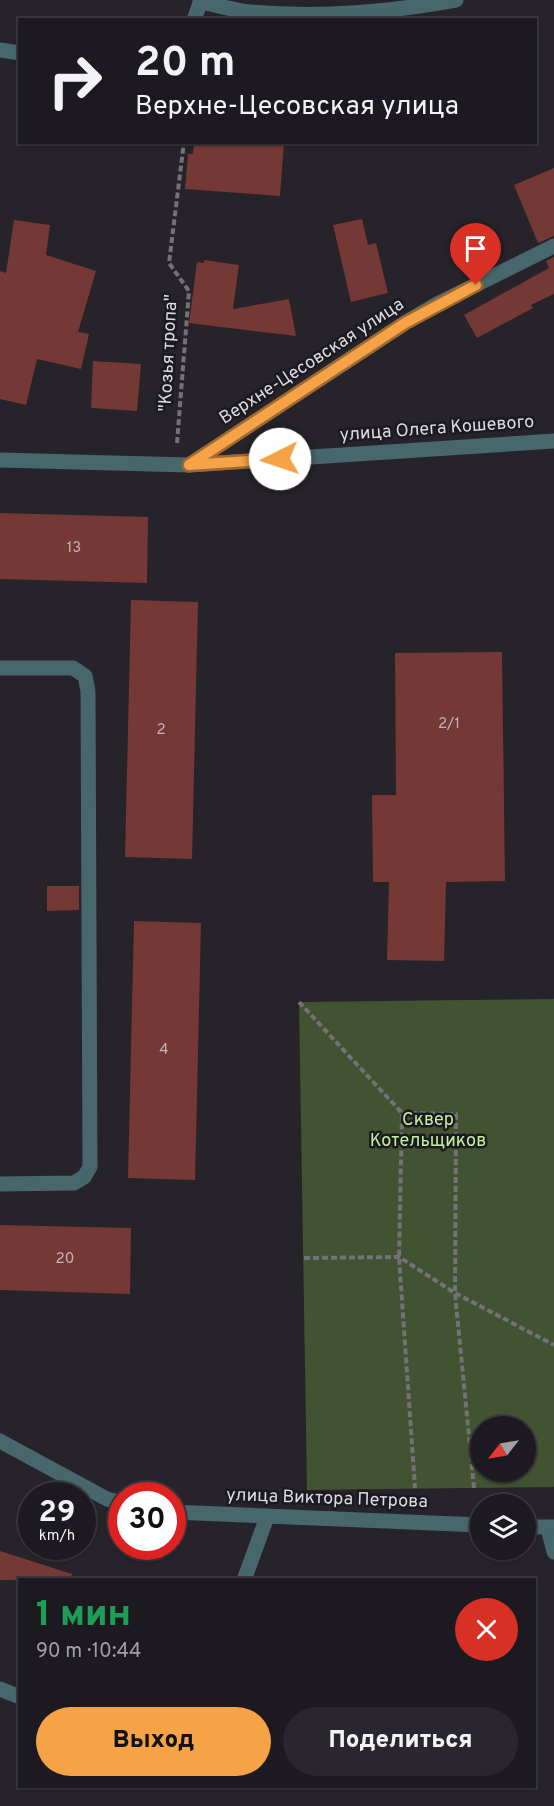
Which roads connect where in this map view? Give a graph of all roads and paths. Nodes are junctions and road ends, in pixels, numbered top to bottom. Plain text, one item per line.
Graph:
1 (456, 0) edge
2 (201, 1) edge
3 (195, 18) edge
4 (0, 50) edge
5 (18, 53) edge
6 (184, 144) edge
7 (554, 246) edge
8 (554, 441) edge
9 (0, 460) edge
10 (182, 465) junction
11 (0, 668) edge
12 (299, 1002) dead end
13 (402, 1113) junction
14 (0, 1184) edge
15 (399, 1257) junction
16 (304, 1258) dead end
17 (455, 1293) junction
18 (554, 1345) edge
19 (0, 1441) edge
20 (415, 1488) dead end
21 (474, 1488) dead end
22 (108, 1499) edge
23 (186, 1513) edge
24 (267, 1516) junction
25 (470, 1525) edge
26 (551, 1527) edge
27 (554, 1552) edge
28 (245, 1578) edge
29 (0, 1689) edge
30 (18, 1695) edge

1 - 2 street
2 - 3 street
4 - 5 street
6 - 10 path, "Козья тропа"
7 - 10 street, Верхне-Цесовская улица
8 - 10 street, улица Олега Кошевого
9 - 10 street, улица Олега Кошевого
11 - 14 street
12 - 13 path
13 - 15 path
13 - 17 path
15 - 16 path
15 - 17 path
15 - 20 path
17 - 18 path
17 - 21 path
19 - 22 street
23 - 24 street, улица Виктора Петрова
24 - 25 street, улица Виктора Петрова
24 - 28 street
26 - 27 street
29 - 30 street

